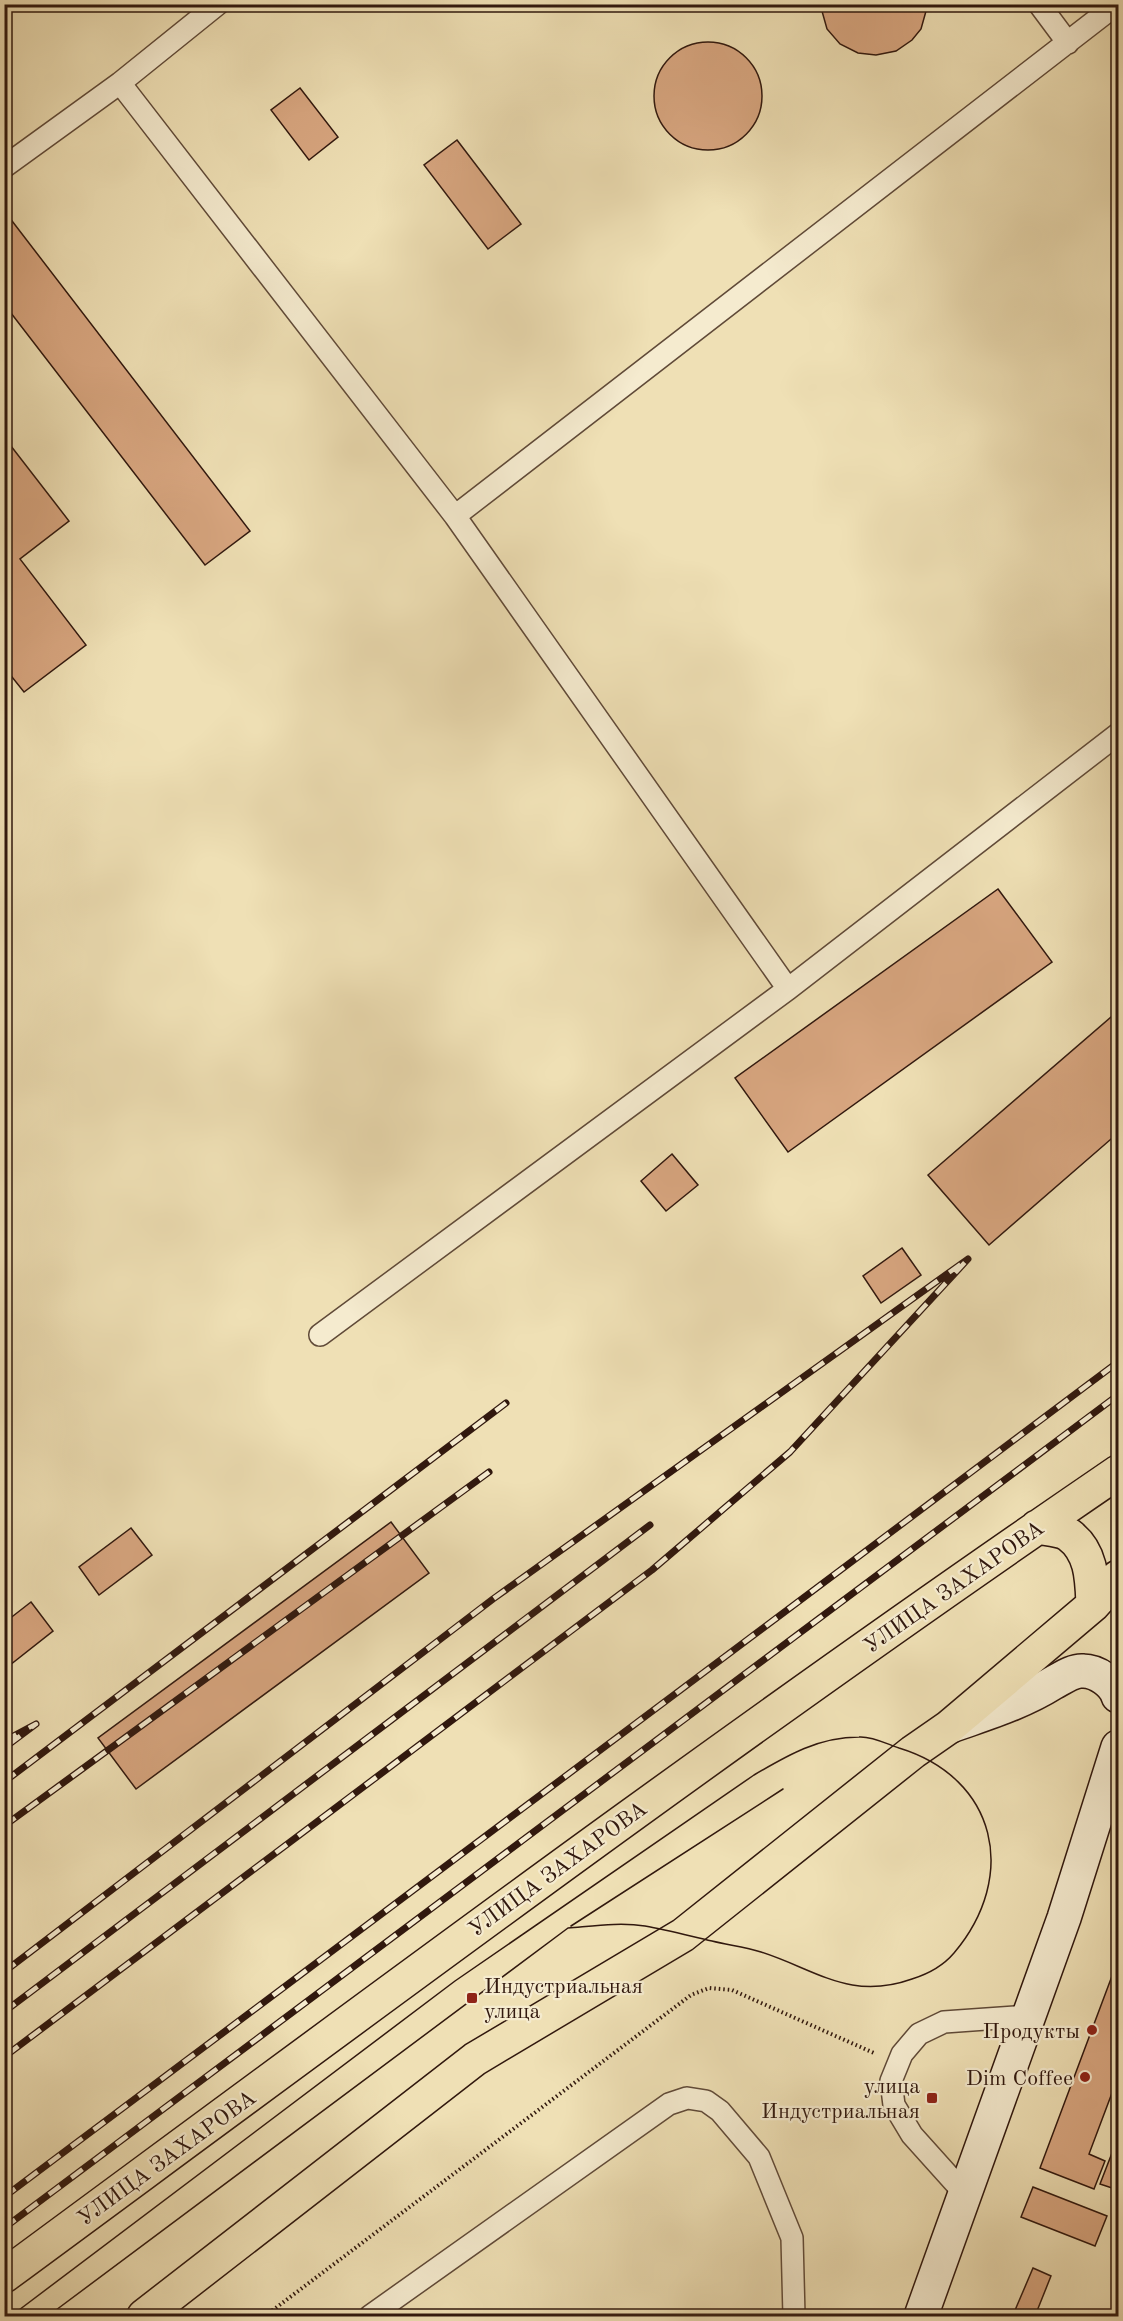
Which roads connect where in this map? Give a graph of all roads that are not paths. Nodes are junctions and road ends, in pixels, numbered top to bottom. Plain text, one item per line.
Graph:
1 (218, 4) edge
2 (1039, 4) edge
3 (1117, 4) edge
4 (1068, 43) junction
5 (120, 83) junction
6 (4, 167) edge
7 (455, 516) junction
8 (1119, 734) edge
9 (789, 988) junction
10 (320, 1335) dead end
11 (1115, 1478) edge
12 (1037, 1527) junction
13 (1119, 1576) edge
14 (1092, 1605) junction
15 (1119, 1696) edge
16 (950, 1727) junction
17 (1119, 1747) edge
18 (1029, 2016) junction
19 (965, 2194) junction
20 (4, 2276) edge
21 (144, 2316) edge
22 (370, 2316) edge
23 (794, 2316) edge
24 (921, 2316) edge

1 - 5 lane
2 - 4 lane
3 - 4 lane
4 - 7 lane
5 - 6 lane
5 - 7 lane
7 - 9 lane
8 - 9 lane
9 - 10 lane
11 - 12 main road, УЛИЦА ЗАХАРОВА
12 - 14 main road
12 - 20 main road, УЛИЦА ЗАХАРОВА
13 - 14 main road
14 - 16 main road
15 - 16 main road
16 - 21 main road
17 - 18 main road
18 - 19 main road
18 - 19 lane
19 - 24 main road
22 - 23 lane

